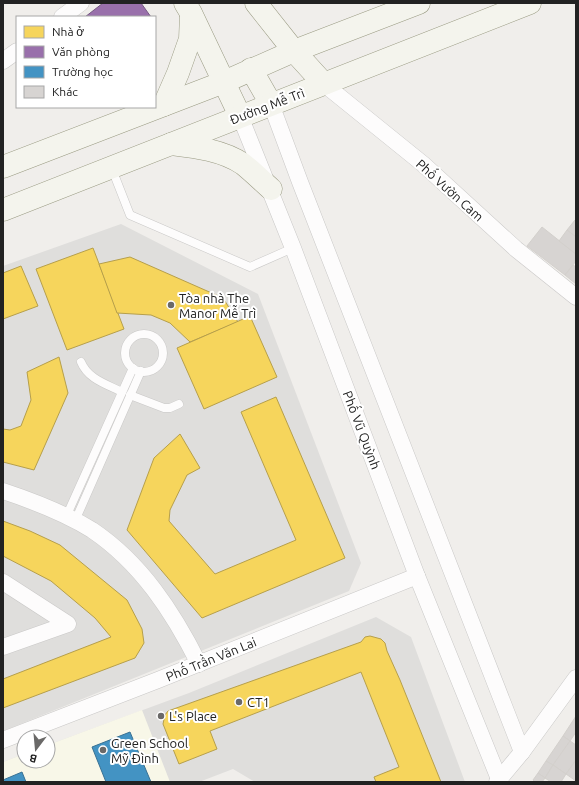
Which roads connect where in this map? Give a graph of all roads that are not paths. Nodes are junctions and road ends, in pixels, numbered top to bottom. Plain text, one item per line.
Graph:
1 (81, 3) edge
2 (256, 3) edge
3 (419, 3) edge
4 (530, 3) edge
5 (188, 8) edge
6 (63, 16) edge
7 (294, 51) junction
8 (16, 52) edge
9 (3, 61) edge
10 (251, 69) junction
11 (224, 82) junction
12 (324, 84) junction
13 (271, 104) junction
14 (164, 105) junction
15 (240, 116) junction
16 (170, 144) junction
17 (3, 167) edge
18 (111, 167) junction
19 (271, 189) junction
20 (3, 210) edge
21 (293, 248) junction
22 (576, 297) edge
23 (81, 362) dead end
24 (137, 369) junction
25 (122, 392) junction
26 (130, 396) junction
27 (179, 404) dead end
28 (3, 491) edge
29 (71, 519) junction
30 (417, 576) junction
31 (3, 582) edge
32 (3, 647) edge
33 (199, 664) junction
34 (576, 678) edge
35 (3, 740) edge
36 (522, 752) junction
37 (498, 780) edge

1 - 6 street
2 - 7 main road
3 - 7 main road
4 - 12 main road, Đường Mễ Trì
5 - 11 main road, Phố Vũ Quỳnh
5 - 14 main road
7 - 10 main road
7 - 12 main road
8 - 9 street
10 - 11 main road
10 - 13 main road
11 - 14 main road
11 - 15 main road, Phố Vũ Quỳnh
12 - 13 main road, Đường Mễ Trì
12 - 22 street, Phố Vườn Cam
13 - 15 main road, Đường Mễ Trì
13 - 36 street
14 - 17 main road
15 - 16 main road, Đường Mễ Trì
15 - 19 street, Phố Vũ Quỳnh
16 - 18 main road, Đường Mễ Trì
16 - 19 main road
18 - 20 main road, Đường Mễ Trì
18 - 21 lane
19 - 21 street, Phố Vũ Quỳnh
21 - 30 street, Phố Vũ Quỳnh
23 - 25 lane
24 - 24 lane
24 - 25 lane
24 - 26 lane
25 - 29 lane
26 - 27 lane
26 - 29 lane
28 - 29 street
29 - 33 street
30 - 33 street, Phố Trần Văn Lai
30 - 37 street, Phố Vũ Quỳnh
31 - 32 street
33 - 35 street, Phố Trần Văn Lai
34 - 36 street
36 - 37 street

